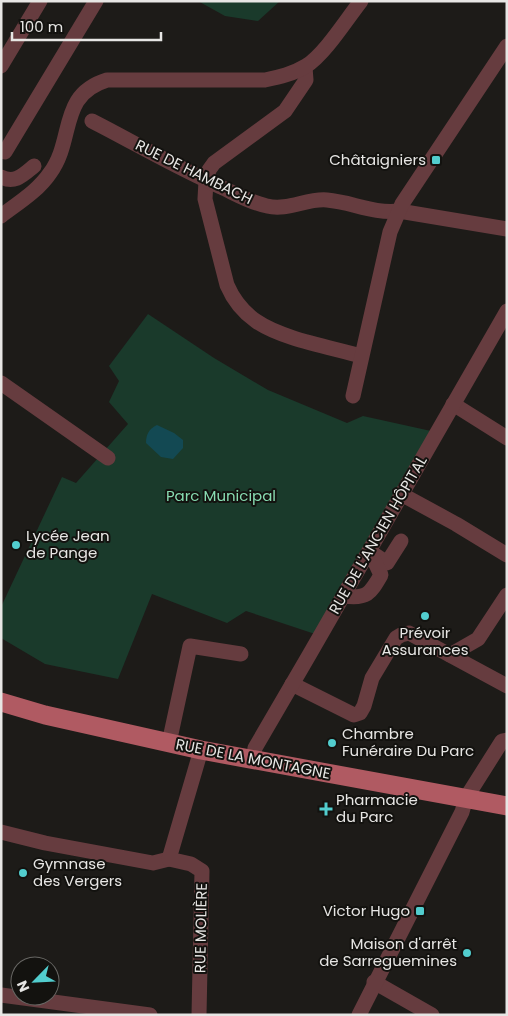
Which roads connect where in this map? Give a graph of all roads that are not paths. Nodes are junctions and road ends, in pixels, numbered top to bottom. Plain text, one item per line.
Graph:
1 (40, 1) edge
2 (96, 1) edge
3 (361, 1) edge
4 (507, 46) edge
5 (1, 66) edge
6 (306, 66) junction
7 (92, 121) dead end
8 (5, 152) dead end
9 (34, 166) dead end
10 (1, 177) edge
11 (206, 180) junction
12 (399, 211) junction
13 (1, 216) edge
14 (507, 229) edge
15 (507, 312) edge
16 (361, 356) junction
17 (1, 383) edge
18 (353, 396) dead end
19 (453, 404) junction
20 (507, 438) edge
21 (108, 458) dead end
22 (401, 494) junction
23 (401, 541) dead end
24 (368, 553) junction
25 (507, 555) edge
26 (507, 594) edge
27 (344, 596) junction
28 (241, 654) dead end
29 (450, 655) junction
30 (292, 684) junction
31 (507, 686) edge
32 (1, 702) edge
33 (507, 740) edge
34 (168, 743) junction
35 (201, 750) junction
36 (253, 760) junction
37 (466, 798) junction
38 (507, 806) edge
39 (1, 832) edge
40 (169, 860) junction
41 (374, 982) junction
42 (1, 995) edge
43 (150, 1015) edge
44 (200, 1015) edge
45 (359, 1015) edge
46 (432, 1015) edge

1 - 5 street
2 - 8 street
3 - 6 street
4 - 12 street
6 - 11 street
6 - 13 street
7 - 11 street, RUE DE HAMBACH
9 - 10 street
11 - 12 street, RUE DE HAMBACH
11 - 16 street
12 - 14 street, RUE DE HAMBACH
12 - 16 street
15 - 19 street, RUE DE L'ANCIEN HÔPITAL
16 - 18 street
17 - 21 street
19 - 20 street
19 - 22 street, RUE DE L'ANCIEN HÔPITAL
22 - 24 street, RUE DE L'ANCIEN HÔPITAL
22 - 25 street
23 - 24 street
24 - 27 street, RUE DE L'ANCIEN HÔPITAL
24 - 27 street
26 - 29 street
27 - 30 street, RUE DE L'ANCIEN HÔPITAL
28 - 34 street
29 - 30 street
29 - 31 street
30 - 36 street, RUE DE L'ANCIEN HÔPITAL
32 - 34 main road, RUE DE LA MONTAGNE
33 - 37 street
34 - 35 main road, RUE DE LA MONTAGNE
35 - 36 main road, RUE DE LA MONTAGNE
35 - 40 street
36 - 37 main road, RUE DE LA MONTAGNE
37 - 38 main road, RUE DE LA MONTAGNE
37 - 41 street
39 - 40 street
40 - 44 street, RUE MOLIÈRE
41 - 45 street
41 - 46 street
42 - 43 street

